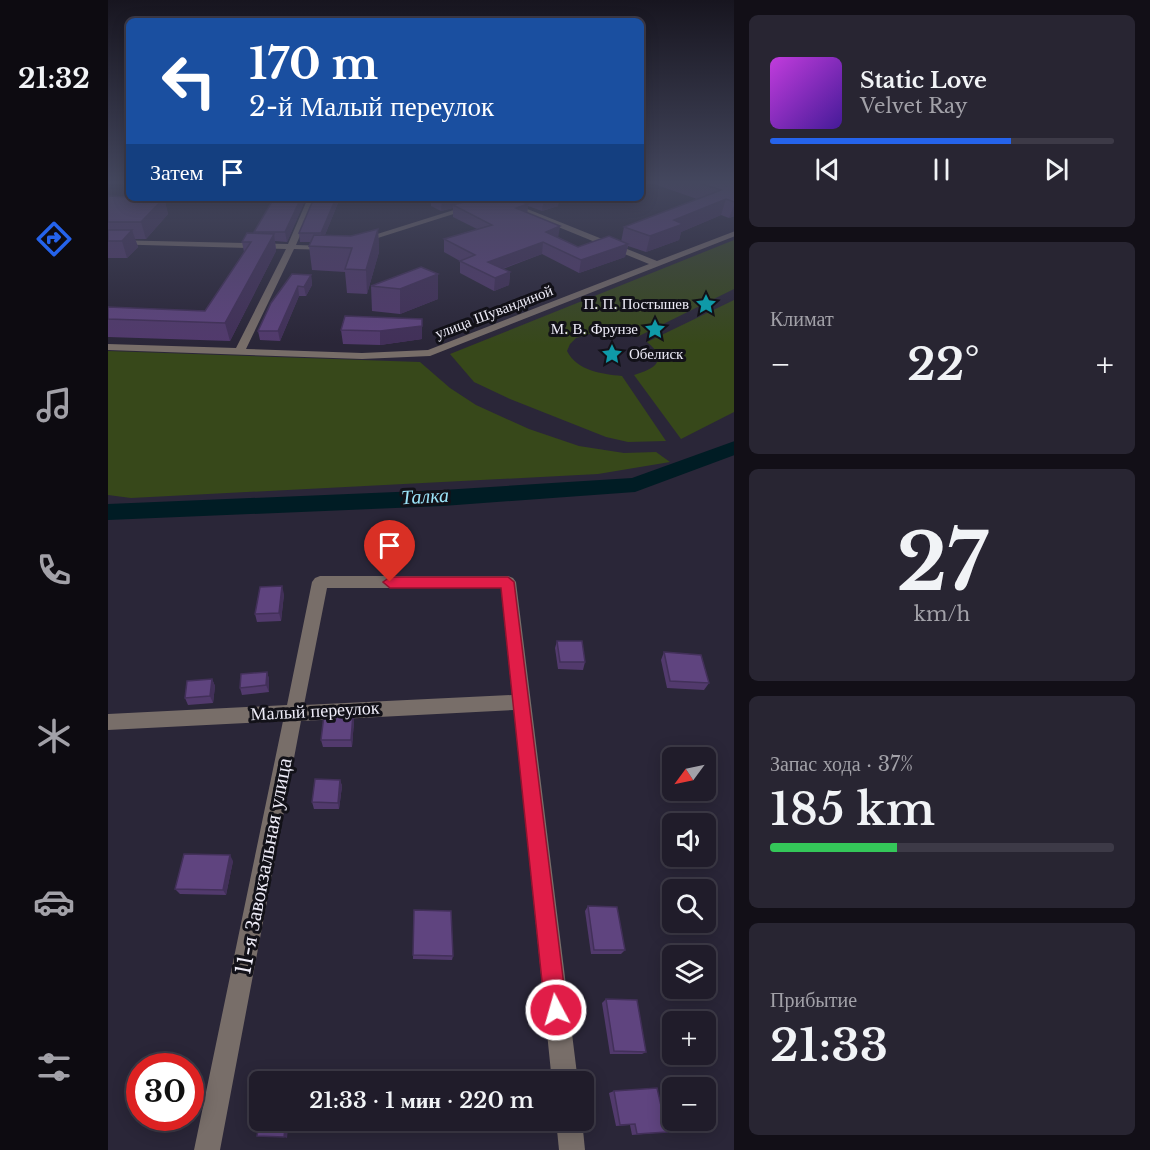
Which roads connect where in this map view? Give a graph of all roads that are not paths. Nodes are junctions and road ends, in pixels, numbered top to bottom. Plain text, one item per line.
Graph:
1 (296, 237) edge
2 (373, 237) edge
3 (591, 237) edge
4 (726, 237) edge
5 (108, 242) edge
6 (292, 245) junction
7 (346, 245) edge
8 (335, 248) edge
9 (657, 264) junction
10 (108, 346) edge
11 (240, 351) junction
12 (521, 702) junction
13 (294, 712) junction
14 (108, 722) edge
15 (563, 1071) edge
16 (570, 1131) edge
17 (207, 1150) edge
18 (572, 1150) edge

1 - 6 street
2 - 7 street
3 - 9 street
4 - 9 street, улица Шувандиной
5 - 6 street
6 - 8 street
6 - 11 street
9 - 11 street, улица Шувандиной
10 - 11 street, улица Шувандиной
12 - 13 street, Малый переулок
12 - 13 street, 11-я Завокзальная улица
12 - 15 street
13 - 14 street, Малый переулок
13 - 17 street, 11-я Завокзальная улица
16 - 18 street

